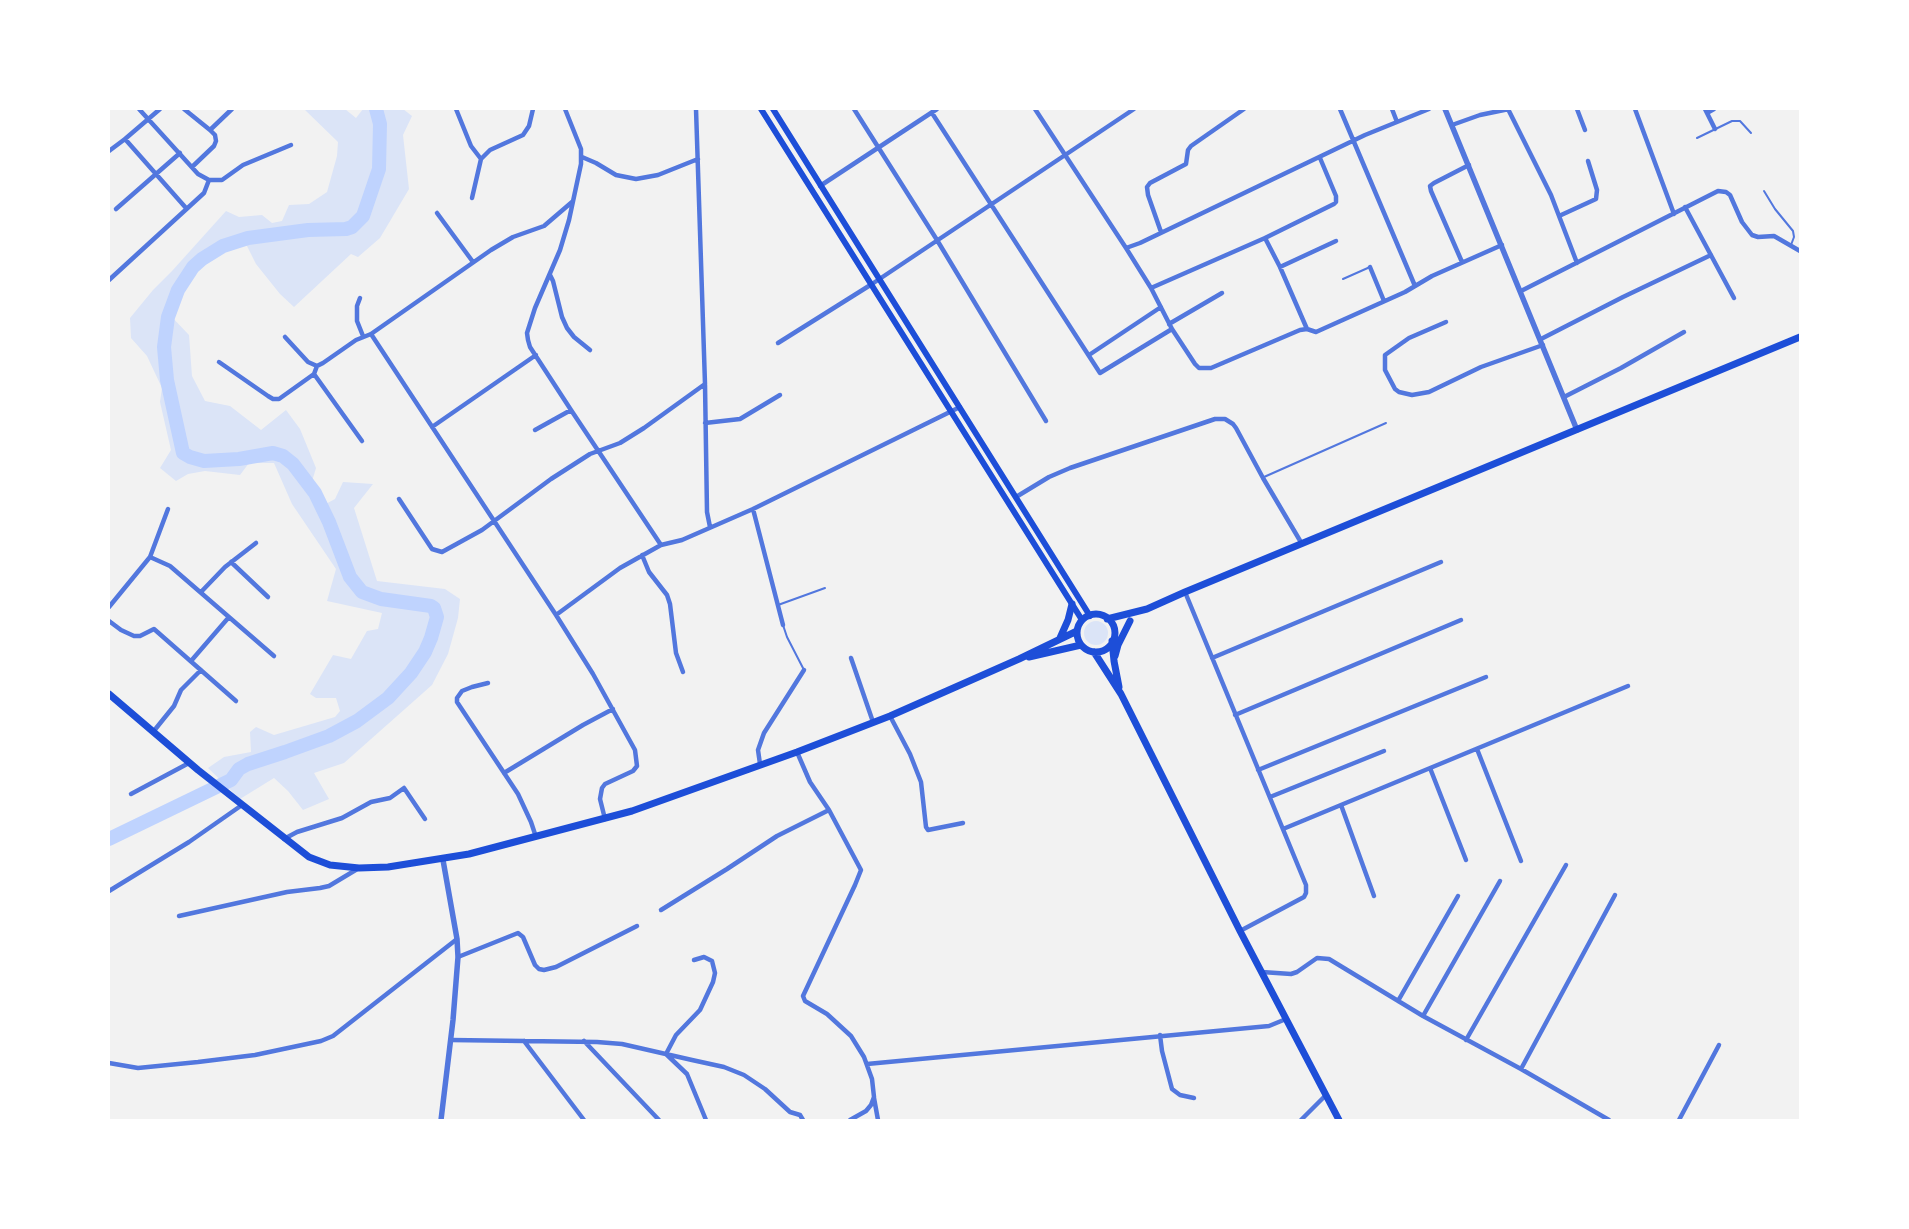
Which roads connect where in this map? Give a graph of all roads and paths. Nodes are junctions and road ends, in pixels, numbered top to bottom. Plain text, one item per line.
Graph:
1 (139, 109) edge
2 (160, 109) edge
3 (184, 109) edge
4 (232, 109) edge
5 (456, 109) edge
6 (533, 109) edge
7 (565, 109) edge
8 (696, 109) edge
9 (762, 109) edge
10 (773, 109) edge
11 (854, 109) edge
12 (937, 109) edge
13 (1035, 109) edge
14 (1134, 109) edge
15 (1244, 109) edge
16 (1340, 109) edge
17 (1392, 109) edge
18 (1429, 109) edge
19 (1445, 109) edge
20 (1509, 109) edge
21 (1577, 109) edge
22 (1635, 109) edge
23 (1714, 109) edge
24 (1706, 111) edge
25 (932, 113) junction
26 (148, 119) junction
27 (1397, 122) junction
28 (1452, 125) junction
29 (1716, 129) junction
30 (210, 130) junction
31 (1585, 130) dead end
32 (1751, 133) dead end
33 (1697, 138) dead end
34 (125, 139) junction
35 (1354, 141) junction
36 (292, 145) dead end
37 (879, 148) junction
38 (109, 151) edge
39 (180, 154) junction
40 (1064, 155) junction
41 (582, 157) junction
42 (1320, 158) junction
43 (481, 159) junction
44 (698, 159) junction
45 (1588, 161) dead end
46 (1469, 165) junction
47 (192, 167) junction
48 (156, 174) junction
49 (209, 180) junction
50 (820, 186) junction
51 (1764, 191) dead end
52 (472, 198) dead end
53 (573, 202) junction
54 (991, 204) junction
55 (1685, 207) junction
56 (186, 208) junction
57 (116, 209) dead end
58 (436, 213) dead end
59 (1674, 214) junction
60 (1559, 216) junction
61 (1161, 232) junction
62 (1265, 238) junction
63 (936, 240) junction
64 (1336, 241) dead end
65 (1502, 245) junction
66 (1791, 245) junction
67 (1126, 248) junction
68 (1800, 251) edge
69 (1711, 255) junction
70 (473, 262) junction
71 (1462, 262) junction
72 (1577, 263) junction
73 (1280, 267) junction
74 (1370, 267) joint
75 (550, 275) junction
76 (879, 279) junction
77 (1343, 279) dead end
78 (109, 280) edge
79 (872, 284) junction
80 (1415, 286) junction
81 (1151, 288) junction
82 (1521, 291) junction
83 (1222, 293) dead end
84 (360, 298) dead end
85 (1734, 298) dead end
86 (1384, 301) junction
87 (1160, 307) junction
88 (1446, 322) dead end
89 (1171, 327) junction
90 (1307, 329) junction
91 (1684, 332) dead end
92 (371, 334) junction
93 (364, 336) junction
94 (285, 337) dead end
95 (1800, 337) edge
96 (1542, 342) junction
97 (778, 343) dead end
98 (590, 350) dead end
99 (536, 356) junction
100 (1089, 356) junction
101 (219, 362) dead end
102 (317, 366) junction
103 (314, 374) junction
104 (706, 384) junction
105 (780, 395) dead end
106 (1564, 396) junction
107 (960, 407) junction
108 (571, 410) junction
109 (952, 411) junction
110 (1046, 421) dead end
111 (706, 423) junction
112 (1386, 424) dead end
113 (432, 427) junction
114 (535, 430) dead end
115 (1577, 430) junction
116 (362, 441) dead end
117 (598, 452) junction
118 (1262, 478) junction
119 (1016, 497) junction
120 (399, 499) dead end
121 (168, 509) dead end
122 (753, 509) junction
123 (493, 522) junction
124 (710, 527) junction
125 (256, 543) dead end
126 (1302, 544) junction
127 (661, 545) junction
128 (642, 555) junction
129 (150, 557) junction
130 (231, 562) junction
131 (1441, 562) dead end
132 (825, 588) dead end
133 (200, 592) junction
134 (1185, 592) junction
135 (268, 597) dead end
136 (1072, 604) junction
137 (778, 605) junction
138 (109, 607) edge
139 (1147, 609) junction
140 (556, 615) junction
141 (1090, 616) junction
142 (229, 617) junction
143 (1107, 619) junction
144 (1082, 620) junction
145 (1461, 620) dead end
146 (109, 621) edge
147 (1130, 621) junction
148 (783, 625) joint
149 (1077, 631) junction
150 (1060, 638) junction
151 (1113, 638) junction
152 (1081, 645) junction
153 (1094, 652) junction
154 (274, 656) dead end
155 (851, 658) dead end
156 (1212, 658) junction
157 (1019, 659) junction
158 (190, 661) junction
159 (1114, 661) junction
160 (200, 670) junction
161 (804, 670) joint
162 (683, 672) dead end
163 (1486, 677) dead end
164 (488, 683) dead end
165 (1628, 686) dead end
166 (109, 694) edge
167 (1121, 694) junction
168 (236, 701) dead end
169 (613, 709) junction
170 (1235, 715) junction
171 (890, 716) junction
172 (873, 722) junction
173 (153, 732) junction
174 (1477, 749) junction
175 (1384, 751) dead end
176 (797, 752) junction
177 (189, 763) junction
178 (760, 764) junction
179 (1430, 768) junction
180 (1258, 770) junction
181 (504, 773) junction
182 (130, 794) dead end
183 (1270, 797) junction
184 (239, 804) junction
185 (1341, 805) junction
186 (829, 810) junction
187 (425, 819) dead end
188 (605, 819) junction
189 (963, 823) dead end
190 (1283, 829) junction
191 (536, 837) junction
192 (284, 839) junction
193 (443, 860) junction
194 (1466, 860) dead end
195 (1521, 861) dead end
196 (1566, 866) dead end
197 (359, 868) junction
198 (1500, 880) dead end
199 (109, 891) edge
200 (1615, 895) dead end
201 (1374, 896) dead end
202 (1458, 896) dead end
203 (660, 910) dead end
204 (179, 916) dead end
205 (637, 926) dead end
206 (1240, 931) junction
207 (457, 938) junction
208 (458, 957) junction
209 (694, 960) dead end
210 (1262, 972) junction
211 (1398, 1001) junction
212 (1423, 1016) junction
213 (1286, 1019) junction
214 (1160, 1035) junction
215 (451, 1040) junction
216 (1466, 1040) junction
217 (524, 1041) junction
218 (584, 1041) junction
219 (1719, 1045) dead end
220 (666, 1054) junction
221 (109, 1063) edge
222 (867, 1064) junction
223 (1521, 1069) junction
224 (1326, 1095) junction
225 (874, 1097) junction
226 (1194, 1098) dead end
227 (441, 1120) edge
228 (584, 1120) edge
229 (659, 1120) edge
230 (706, 1120) edge
231 (803, 1120) edge
232 (850, 1120) edge
233 (878, 1120) edge
234 (1301, 1120) edge
235 (1339, 1120) edge
236 (1609, 1120) edge
237 (1679, 1120) edge

1 - 26 street
2 - 26 street
3 - 30 street
4 - 30 street
5 - 43 street
6 - 43 street
7 - 41 street
8 - 44 street
9 - 79 main road
10 - 50 main road
11 - 37 street
12 - 25 street
13 - 40 street
14 - 40 street
15 - 61 street
16 - 35 street
17 - 27 street
18 - 27 street
19 - 28 street
20 - 28 street
20 - 60 street
21 - 31 street
22 - 59 street
23 - 24 street
24 - 29 street
25 - 37 street
25 - 54 street
26 - 34 street
26 - 39 street
27 - 35 street
28 - 46 street
29 - 32 lane
29 - 33 lane
30 - 47 street
34 - 38 street
34 - 48 street
35 - 42 street
35 - 80 street
36 - 49 street
37 - 50 street
37 - 63 street
39 - 47 street
39 - 48 street
40 - 54 street
40 - 67 street
41 - 44 street
41 - 53 street
42 - 61 street
42 - 62 street
43 - 52 street
44 - 104 street
45 - 60 street
46 - 65 street
46 - 71 street
47 - 49 street
48 - 56 street
48 - 57 street
49 - 56 street
50 - 76 main road
51 - 66 lane
53 - 70 street
53 - 75 street
54 - 63 street
54 - 100 street
55 - 59 street
55 - 66 street
55 - 69 street
56 - 78 street
58 - 70 street
59 - 72 street
60 - 72 street
61 - 67 street
62 - 73 street
62 - 81 street
63 - 76 street
63 - 110 street
64 - 73 street
65 - 71 street
65 - 82 street
66 - 68 street
67 - 81 street
69 - 85 street
69 - 96 street
70 - 92 street
71 - 80 street
72 - 82 street
73 - 90 street
74 - 77 lane
74 - 86 street
75 - 98 street
75 - 99 street
76 - 79 street
76 - 107 main road
79 - 97 street
79 - 109 main road
80 - 86 street
81 - 87 street
82 - 96 street
83 - 89 street
84 - 93 street
86 - 90 street
87 - 89 street
87 - 100 street
88 - 96 street
89 - 90 street
89 - 100 street
91 - 106 street
92 - 93 street
92 - 113 street
93 - 102 street
94 - 102 street
95 - 115 main road
96 - 106 street
99 - 108 street
99 - 113 street
101 - 103 street
102 - 103 street
103 - 116 street
104 - 111 street
104 - 117 street
105 - 111 street
106 - 115 street
107 - 109 street
107 - 119 main road
108 - 114 street
108 - 117 street
109 - 122 street
109 - 136 main road
111 - 124 street
112 - 118 lane
113 - 123 street
115 - 126 main road
117 - 123 street
117 - 127 street
118 - 119 street
118 - 126 street
119 - 141 main road
120 - 123 street
121 - 129 street
122 - 124 street
122 - 137 street
123 - 140 street
124 - 127 street
125 - 130 street
126 - 134 main road
127 - 128 street
128 - 140 street
128 - 162 street
129 - 133 street
129 - 138 street
130 - 133 street
130 - 135 street
131 - 156 street
132 - 137 lane
133 - 142 street
134 - 139 main road
134 - 156 street
136 - 144 main road
136 - 150 main road
137 - 148 street
139 - 143 main road
139 - 147 main road
140 - 169 street
141 - 143 main road
141 - 144 main road
142 - 154 street
142 - 158 street
143 - 151 main road
144 - 149 main road
145 - 170 street
146 - 158 street
147 - 151 main road
147 - 159 main road
148 - 161 lane
149 - 150 main road
149 - 152 main road
150 - 157 main road
151 - 153 main road
151 - 159 main road
152 - 153 main road
152 - 157 main road
153 - 167 main road
155 - 172 street
156 - 170 street
157 - 171 main road
158 - 160 street
159 - 167 main road
160 - 168 street
160 - 173 street
161 - 178 street
163 - 180 street
164 - 181 street
165 - 174 street
166 - 173 main road
167 - 206 main road
169 - 181 street
169 - 188 street
170 - 180 street
171 - 172 main road
171 - 189 street
172 - 176 main road
173 - 177 main road
174 - 179 street
174 - 195 street
175 - 183 street
176 - 178 main road
176 - 186 street
177 - 182 street
177 - 184 main road
178 - 188 main road
179 - 185 street
179 - 194 street
180 - 183 street
181 - 191 street
183 - 190 street
184 - 192 main road
184 - 199 street
185 - 190 street
185 - 201 street
186 - 203 street
186 - 222 street
187 - 192 street
188 - 191 main road
190 - 206 street
191 - 193 main road
192 - 197 main road
193 - 197 main road
193 - 207 street
196 - 216 street
197 - 204 street
198 - 212 street
200 - 223 street
202 - 211 street
205 - 208 street
206 - 210 main road
207 - 208 street
207 - 221 street
208 - 215 street
209 - 220 street
210 - 211 street
210 - 213 main road
211 - 212 street
212 - 216 street
213 - 214 street
213 - 224 main road
214 - 222 street
214 - 226 street
215 - 217 street
215 - 227 street
216 - 223 street
217 - 218 street
217 - 228 street
218 - 220 street
218 - 229 street
219 - 237 street
220 - 230 street
220 - 231 street
222 - 225 street
223 - 236 street
224 - 234 street
224 - 235 main road
225 - 232 street
225 - 233 street

